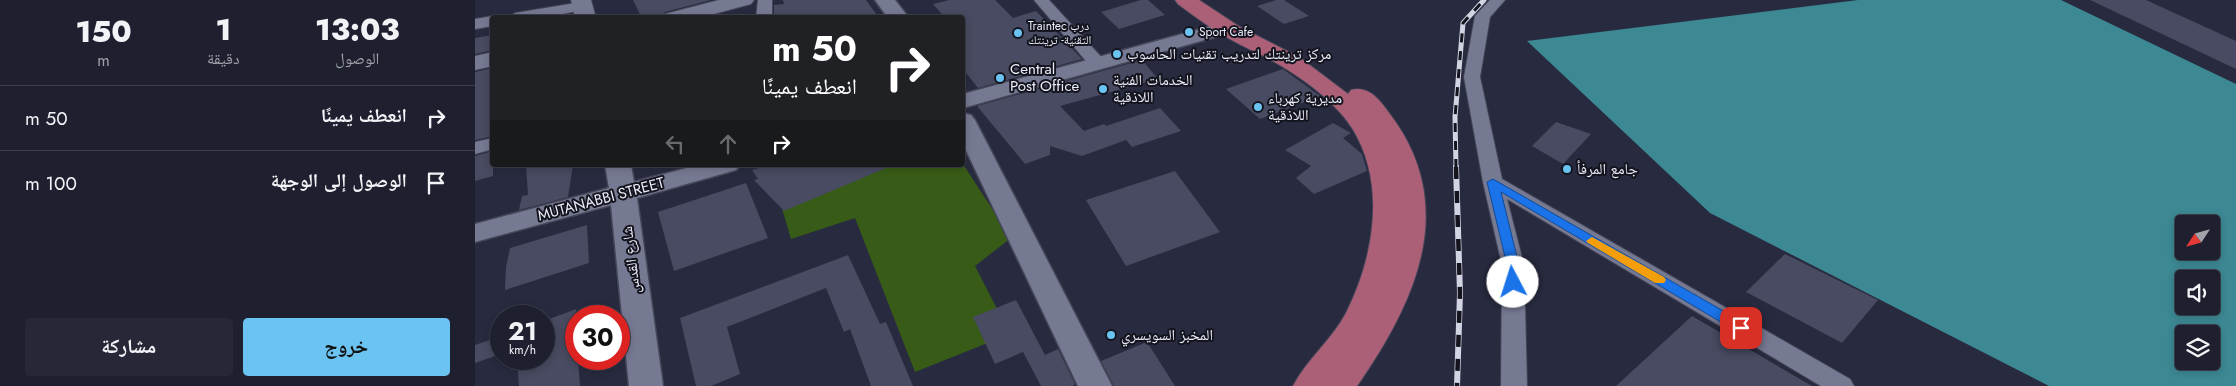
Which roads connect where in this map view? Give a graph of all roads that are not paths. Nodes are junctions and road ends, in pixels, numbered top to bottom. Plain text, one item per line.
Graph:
1 (744, 0) edge
2 (765, 0) edge
3 (885, 0) edge
4 (1041, 0) edge
5 (1185, 0) edge
6 (1207, 0) edge
7 (1498, 0) edge
8 (583, 8) edge
9 (535, 15) edge
10 (684, 15) edge
11 (764, 15) edge
12 (897, 15) edge
13 (490, 22) edge
14 (475, 24) edge
15 (1226, 28) junction
16 (490, 60) edge
17 (475, 63) edge
18 (1098, 64) junction
19 (965, 100) edge
20 (965, 124) edge
21 (490, 144) edge
22 (475, 148) edge
23 (712, 167) edge
24 (621, 179) edge
25 (1493, 182) junction
26 (475, 233) edge
27 (646, 386) edge
28 (1095, 386) edge
29 (1310, 386) edge
30 (1338, 386) edge
31 (1514, 386) edge
32 (1841, 386) edge

1 - 10 main road
2 - 11 street
3 - 12 street
4 - 18 street
5 - 15 main road
6 - 30 main road
7 - 25 street
8 - 9 street
13 - 14 street
15 - 18 street
15 - 29 main road
16 - 17 main road
18 - 19 street
20 - 28 street
21 - 22 street
23 - 24 street, MUTANABBI STREET
24 - 26 street, MUTANABBI STREET
24 - 27 street, شارع القدس
25 - 31 street
25 - 32 street

